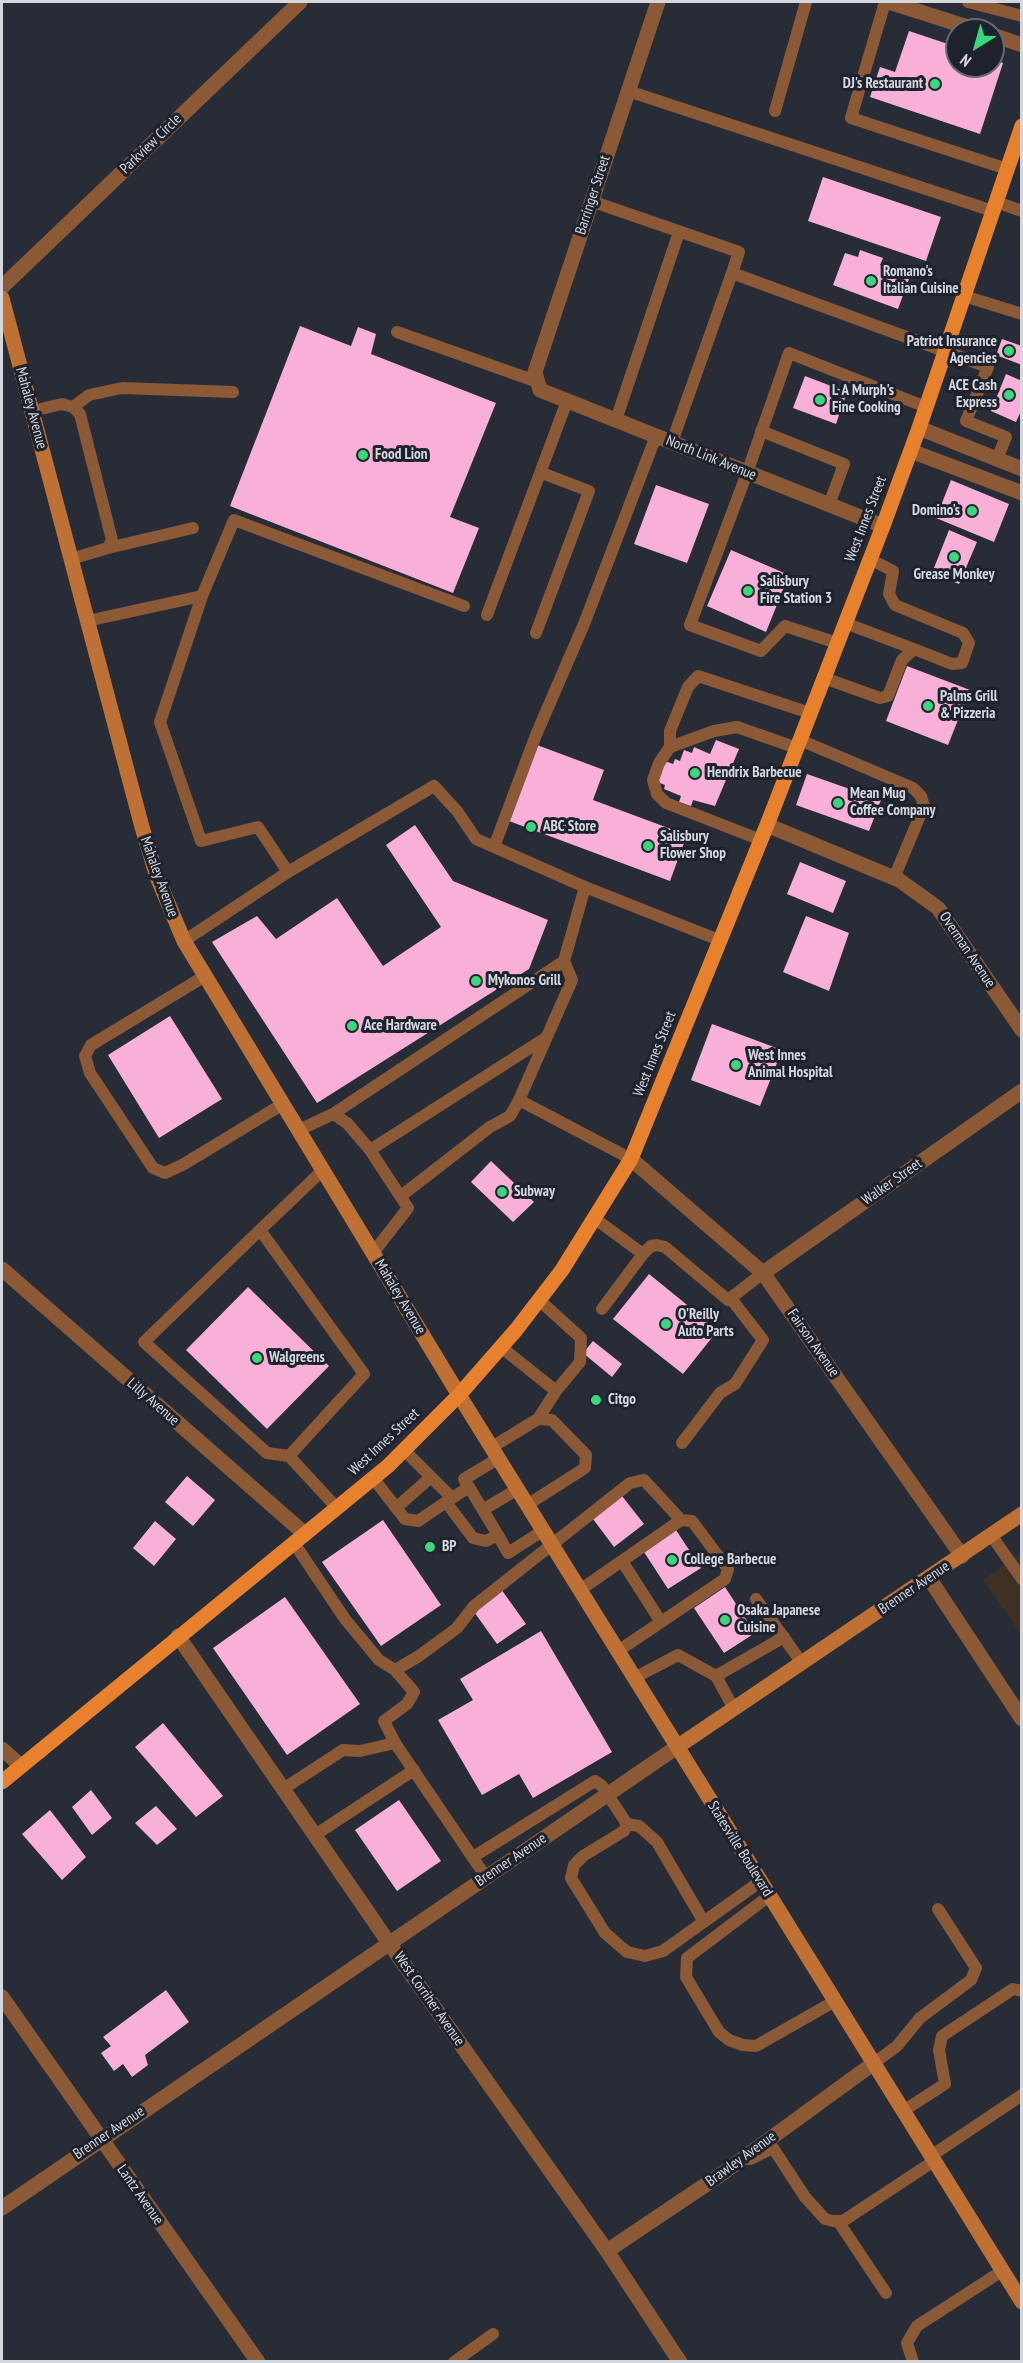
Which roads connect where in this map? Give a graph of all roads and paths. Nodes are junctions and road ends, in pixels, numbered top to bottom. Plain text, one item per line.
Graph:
1 (300, 2) edge
2 (658, 2) edge
3 (806, 2) edge
4 (887, 2) edge
5 (968, 2) edge
6 (909, 5) edge
7 (1021, 16) edge
8 (945, 18) edge
9 (1005, 39) edge
10 (1022, 45) edge
11 (628, 91) junction
12 (775, 111) dead end
13 (1022, 126) edge
14 (1017, 155) edge
15 (1007, 169) junction
16 (591, 201) junction
17 (994, 206) junction
18 (1022, 211) edge
19 (680, 232) junction
20 (732, 273) junction
21 (2, 287) edge
22 (964, 296) junction
23 (2, 298) edge
24 (1022, 314) edge
25 (397, 332) dead end
26 (946, 350) junction
27 (539, 386) junction
28 (233, 392) dead end
29 (567, 401) junction
30 (73, 407) junction
31 (926, 407) junction
32 (32, 411) junction
33 (616, 420) junction
34 (919, 428) junction
35 (761, 431) junction
36 (656, 436) junction
37 (672, 442) junction
38 (911, 451) junction
39 (998, 459) junction
40 (1022, 469) edge
41 (542, 473) junction
42 (747, 473) junction
43 (1022, 493) edge
44 (829, 505) junction
45 (882, 526) junction
46 (194, 528) dead end
47 (108, 548) junction
48 (870, 559) junction
49 (71, 560) junction
50 (202, 596) junction
51 (464, 606) dead end
52 (487, 615) dead end
53 (87, 621) junction
54 (845, 623) junction
55 (536, 633) dead end
56 (837, 643) junction
57 (914, 649) junction
58 (824, 678) junction
59 (810, 714) junction
60 (798, 744) junction
61 (670, 747) junction
62 (764, 832) junction
63 (494, 847) junction
64 (288, 872) junction
65 (894, 878) junction
66 (585, 887) junction
67 (719, 940) junction
68 (184, 941) junction
69 (564, 961) junction
70 (205, 976) junction
71 (1022, 1030) edge
72 (545, 1039) junction
73 (1022, 1091) edge
74 (519, 1100) junction
75 (283, 1104) junction
76 (333, 1114) junction
77 (299, 1130) junction
78 (370, 1150) junction
79 (631, 1160) junction
80 (323, 1170) junction
81 (401, 1196) junction
82 (594, 1218) junction
83 (260, 1230) junction
84 (374, 1253) junction
85 (643, 1254) junction
86 (2, 1269) edge
87 (763, 1273) junction
88 (539, 1300) junction
89 (732, 1300) junction
90 (602, 1309) dead end
91 (501, 1347) junction
92 (556, 1391) junction
93 (459, 1395) junction
94 (538, 1419) junction
95 (682, 1443) dead end
96 (404, 1450) junction
97 (496, 1453) junction
98 (289, 1456) junction
99 (431, 1477) junction
100 (373, 1478) junction
101 (469, 1487) junction
102 (518, 1489) junction
103 (449, 1500) junction
104 (527, 1505) junction
105 (337, 1508) junction
106 (396, 1508) junction
107 (484, 1509) junction
108 (1022, 1514) edge
109 (681, 1520) junction
110 (544, 1530) junction
111 (498, 1535) junction
112 (991, 1535) junction
113 (299, 1538) junction
114 (552, 1544) junction
115 (962, 1556) junction
116 (622, 1561) junction
117 (929, 1578) junction
118 (1022, 1579) edge
119 (580, 1590) junction
120 (756, 1599) dead end
121 (661, 1622) junction
122 (178, 1636) junction
123 (784, 1637) junction
124 (618, 1651) junction
125 (802, 1663) junction
126 (394, 1670) junction
127 (716, 1676) junction
128 (634, 1678) junction
129 (734, 1708) junction
130 (1022, 1719) edge
131 (394, 1743) junction
132 (677, 1747) junction
133 (2, 1749) edge
134 (20, 1766) junction
135 (414, 1770) junction
136 (2, 1782) edge
137 (283, 1789) junction
138 (608, 1794) junction
139 (627, 1824) junction
140 (510, 1833) junction
141 (315, 1835) junction
142 (523, 1852) junction
143 (473, 1857) junction
144 (486, 1877) junction
145 (761, 1881) junction
146 (769, 1896) junction
147 (938, 1909) dead end
148 (704, 1922) junction
149 (389, 1943) junction
150 (1017, 1990) edge
151 (2, 1997) edge
152 (835, 2001) junction
153 (874, 2063) junction
154 (1022, 2095) edge
155 (903, 2111) junction
156 (100, 2139) junction
157 (933, 2159) junction
158 (723, 2173) junction
159 (2, 2208) edge
160 (838, 2221) junction
161 (607, 2251) junction
162 (1002, 2271) junction
163 (886, 2294) dead end
164 (1022, 2302) edge
165 (493, 2334) dead end
166 (258, 2361) edge
167 (454, 2361) edge
168 (680, 2361) edge
169 (913, 2361) edge

1 - 21 street, Parkview Circle
2 - 11 street, Barringer Street
3 - 12 lane
4 - 6 street
4 - 15 lane
5 - 7 lane
6 - 8 street
9 - 10 street
11 - 16 street, Barringer Street
11 - 17 lane
13 - 14 main road, West Innes Street
14 - 15 main road, West Innes Street
15 - 17 main road, West Innes Street
16 - 19 lane
16 - 27 street, Barringer Street
17 - 18 lane
17 - 22 main road, West Innes Street
19 - 20 lane
19 - 33 lane
20 - 26 lane
20 - 37 lane
22 - 24 lane
22 - 26 main road, West Innes Street
23 - 32 street, Mahaley Avenue
25 - 27 lane
26 - 31 main road, West Innes Street
26 - 39 lane
27 - 29 street, North Link Avenue
28 - 30 lane
29 - 33 street, North Link Avenue
29 - 41 lane
30 - 32 lane
30 - 47 lane
31 - 34 main road, West Innes Street
31 - 35 lane
32 - 49 street, Mahaley Avenue
33 - 36 street, North Link Avenue
34 - 38 main road, West Innes Street
34 - 39 street
35 - 42 lane
35 - 44 lane
36 - 37 street, North Link Avenue
36 - 63 lane
37 - 42 street, North Link Avenue
38 - 43 street
38 - 45 main road, West Innes Street
39 - 40 street
41 - 52 lane
41 - 55 lane
42 - 44 street, North Link Avenue
42 - 56 lane
44 - 45 street, North Link Avenue
45 - 48 main road, West Innes Street
46 - 47 lane
47 - 49 lane
48 - 54 main road, West Innes Street
48 - 57 lane
49 - 53 street, Mahaley Avenue
50 - 51 lane
50 - 53 lane
50 - 64 lane
53 - 68 street, Mahaley Avenue
54 - 56 main road, West Innes Street
54 - 57 lane
56 - 58 main road, West Innes Street
57 - 58 lane
58 - 59 main road, West Innes Street
59 - 60 main road, West Innes Street
59 - 61 lane
60 - 61 lane
60 - 62 main road, West Innes Street
60 - 65 lane
61 - 62 lane
62 - 65 street, Overman Avenue
62 - 67 main road, West Innes Street
63 - 64 lane
63 - 66 lane
64 - 68 lane
65 - 71 street, Overman Avenue
66 - 67 lane
66 - 69 lane
67 - 79 main road, West Innes Street
68 - 70 street, Mahaley Avenue
69 - 72 lane
69 - 76 lane
70 - 75 street, Mahaley Avenue
70 - 75 lane
72 - 74 lane
72 - 78 lane
73 - 87 street, Walker Street
74 - 79 lane
74 - 81 lane
75 - 77 street, Mahaley Avenue
76 - 77 lane
76 - 78 lane
77 - 80 street, Mahaley Avenue
78 - 81 lane
79 - 82 main road, West Innes Street
79 - 87 street, Fairson Avenue
80 - 83 lane
80 - 84 street, Mahaley Avenue
81 - 84 lane
82 - 85 lane
82 - 88 main road, West Innes Street
83 - 98 lane
83 - 98 lane
84 - 93 street, Mahaley Avenue
85 - 89 lane
85 - 90 lane
86 - 113 street, Lilly Avenue
87 - 89 lane
87 - 115 street, Fairson Avenue
88 - 91 main road, West Innes Street
88 - 92 lane
89 - 95 lane
91 - 92 lane
91 - 93 main road, West Innes Street
92 - 94 lane
93 - 96 main road, West Innes Street
93 - 97 street, Statesville Boulevard
94 - 97 lane
94 - 104 lane
96 - 99 lane
96 - 100 main road, West Innes Street
97 - 101 lane
97 - 102 street, Statesville Boulevard
98 - 105 lane
99 - 103 lane
99 - 106 lane
100 - 105 main road, West Innes Street
100 - 106 lane
101 - 103 lane
101 - 107 lane
102 - 104 street, Statesville Boulevard
102 - 107 lane
103 - 106 lane
103 - 111 lane
104 - 110 street, Statesville Boulevard
105 - 113 main road, West Innes Street
107 - 111 lane
108 - 112 street, Brenner Avenue
109 - 114 lane
109 - 116 lane
109 - 121 lane
110 - 111 lane
110 - 114 street, Statesville Boulevard
112 - 115 street, Brenner Avenue
112 - 118 lane
113 - 122 main road, West Innes Street
113 - 126 lane
114 - 119 street, Statesville Boulevard
114 - 126 lane
115 - 117 street, Brenner Avenue
116 - 119 lane
116 - 121 lane
117 - 125 street, Brenner Avenue
117 - 130 street
119 - 124 street, Statesville Boulevard
120 - 123 lane
121 - 124 lane
122 - 134 main road, West Innes Street
122 - 137 street, West Corriher Avenue
123 - 125 lane
123 - 127 lane
124 - 128 street, Statesville Boulevard
125 - 129 street, Brenner Avenue
126 - 131 lane
127 - 128 lane
127 - 129 lane
128 - 132 street, Statesville Boulevard
129 - 132 street, Brenner Avenue
131 - 135 lane
131 - 137 lane
132 - 138 street, Brenner Avenue
132 - 145 street, Statesville Boulevard
133 - 134 street
134 - 136 main road, West Innes Street
135 - 141 lane
135 - 143 lane
137 - 141 street, West Corriher Avenue
138 - 139 lane
138 - 140 lane
138 - 142 street, Brenner Avenue
139 - 148 lane
139 - 148 lane
140 - 142 lane
140 - 143 lane
141 - 149 street, West Corriher Avenue
142 - 144 street, Brenner Avenue
143 - 144 lane
144 - 149 street, Brenner Avenue
145 - 146 street, Statesville Boulevard
145 - 148 lane
146 - 152 street, Statesville Boulevard
146 - 152 lane
147 - 153 lane
149 - 156 street, Brenner Avenue
149 - 161 street, West Corriher Avenue
150 - 155 lane
151 - 156 street, Lantz Avenue
152 - 153 street, Statesville Boulevard
153 - 155 street, Statesville Boulevard
153 - 158 street, Brawley Avenue
154 - 157 lane
155 - 157 street, Statesville Boulevard
156 - 159 street, Brenner Avenue
156 - 166 street, Lantz Avenue
157 - 160 lane
157 - 162 street, Statesville Boulevard
158 - 160 lane
158 - 161 street, Brawley Avenue
160 - 163 lane
161 - 168 street, West Corriher Avenue
162 - 164 street, Statesville Boulevard
162 - 169 lane
165 - 167 lane

